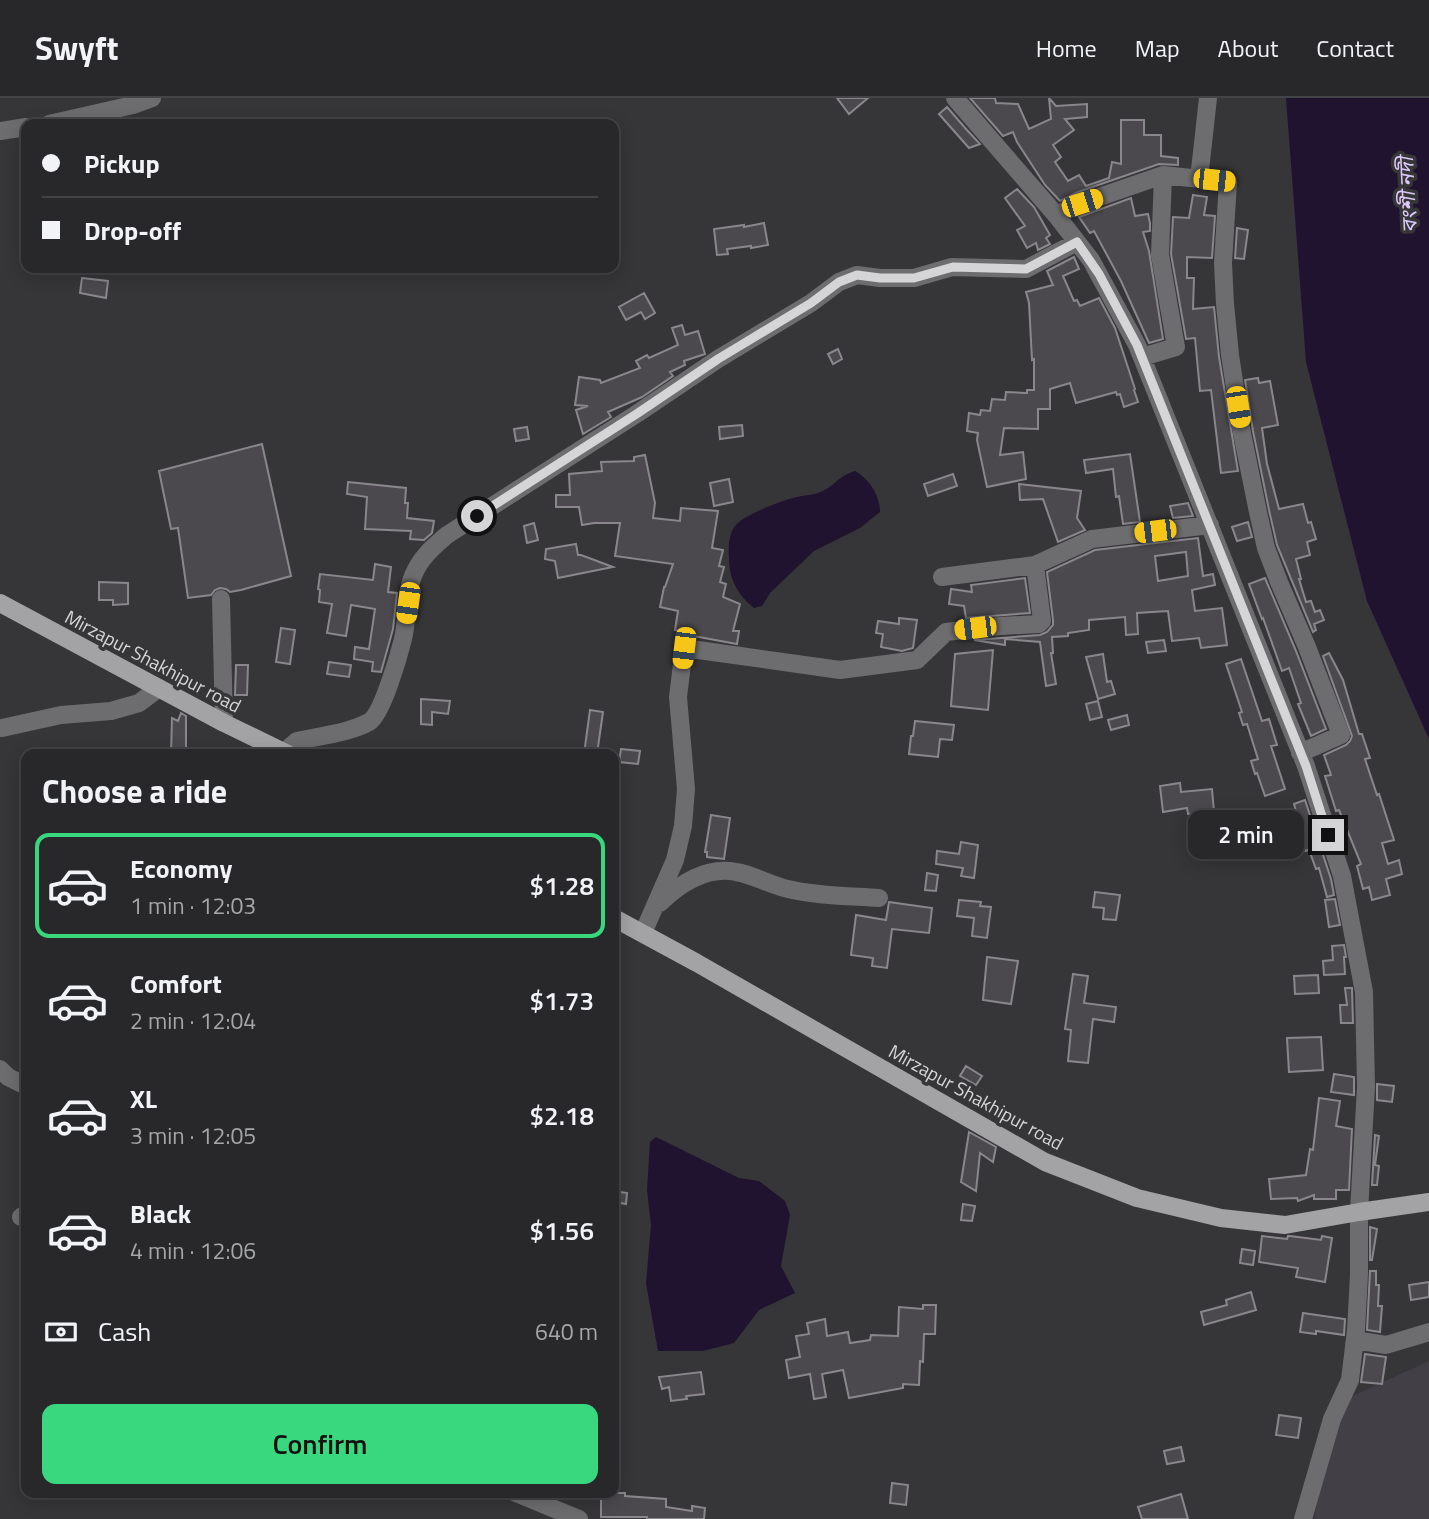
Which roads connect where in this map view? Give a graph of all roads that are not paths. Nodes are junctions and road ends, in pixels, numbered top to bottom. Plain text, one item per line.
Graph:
1 (152, 98) edge
2 (955, 98) edge
3 (1208, 98) edge
4 (71, 119) edge
5 (21, 128) edge
6 (0, 131) edge
7 (1163, 175) junction
8 (1199, 179) junction
9 (1056, 215) junction
10 (1077, 242) junction
11 (1142, 357) junction
12 (1210, 526) junction
13 (1035, 565) junction
14 (942, 577) dead end
15 (221, 599) dead end
16 (0, 603) edge
17 (159, 688) junction
18 (224, 723) junction
19 (1, 733) edge
20 (277, 749) edge
21 (290, 749) edge
22 (1300, 752) junction
23 (879, 898) dead end
24 (652, 911) junction
25 (619, 921) edge
26 (643, 933) junction
27 (0, 1069) edge
28 (21, 1084) edge
29 (1429, 1202) edge
30 (1359, 1212) junction
31 (1429, 1332) edge
32 (1355, 1340) junction
33 (528, 1498) edge
34 (579, 1519) edge
35 (1303, 1519) edge

1 - 4 street
2 - 9 street
3 - 8 street
5 - 6 street
7 - 8 street
7 - 9 street
7 - 11 street
8 - 22 street
9 - 10 street
10 - 11 street
10 - 21 street
11 - 12 street
12 - 13 street
12 - 22 street
13 - 14 street
13 - 24 street
15 - 18 street
16 - 17 main road, Mirzapur Shakhipur road
17 - 18 main road, Mirzapur Shakhipur road
17 - 19 street
18 - 20 main road, Mirzapur Shakhipur road
22 - 30 street
23 - 24 street
24 - 26 street
25 - 26 main road, Mirzapur Shakhipur road
26 - 30 main road, Mirzapur Shakhipur road
27 - 28 street
29 - 30 main road, Mirzapur Shakhipur road
30 - 32 street
31 - 32 street
32 - 35 street
33 - 34 street

